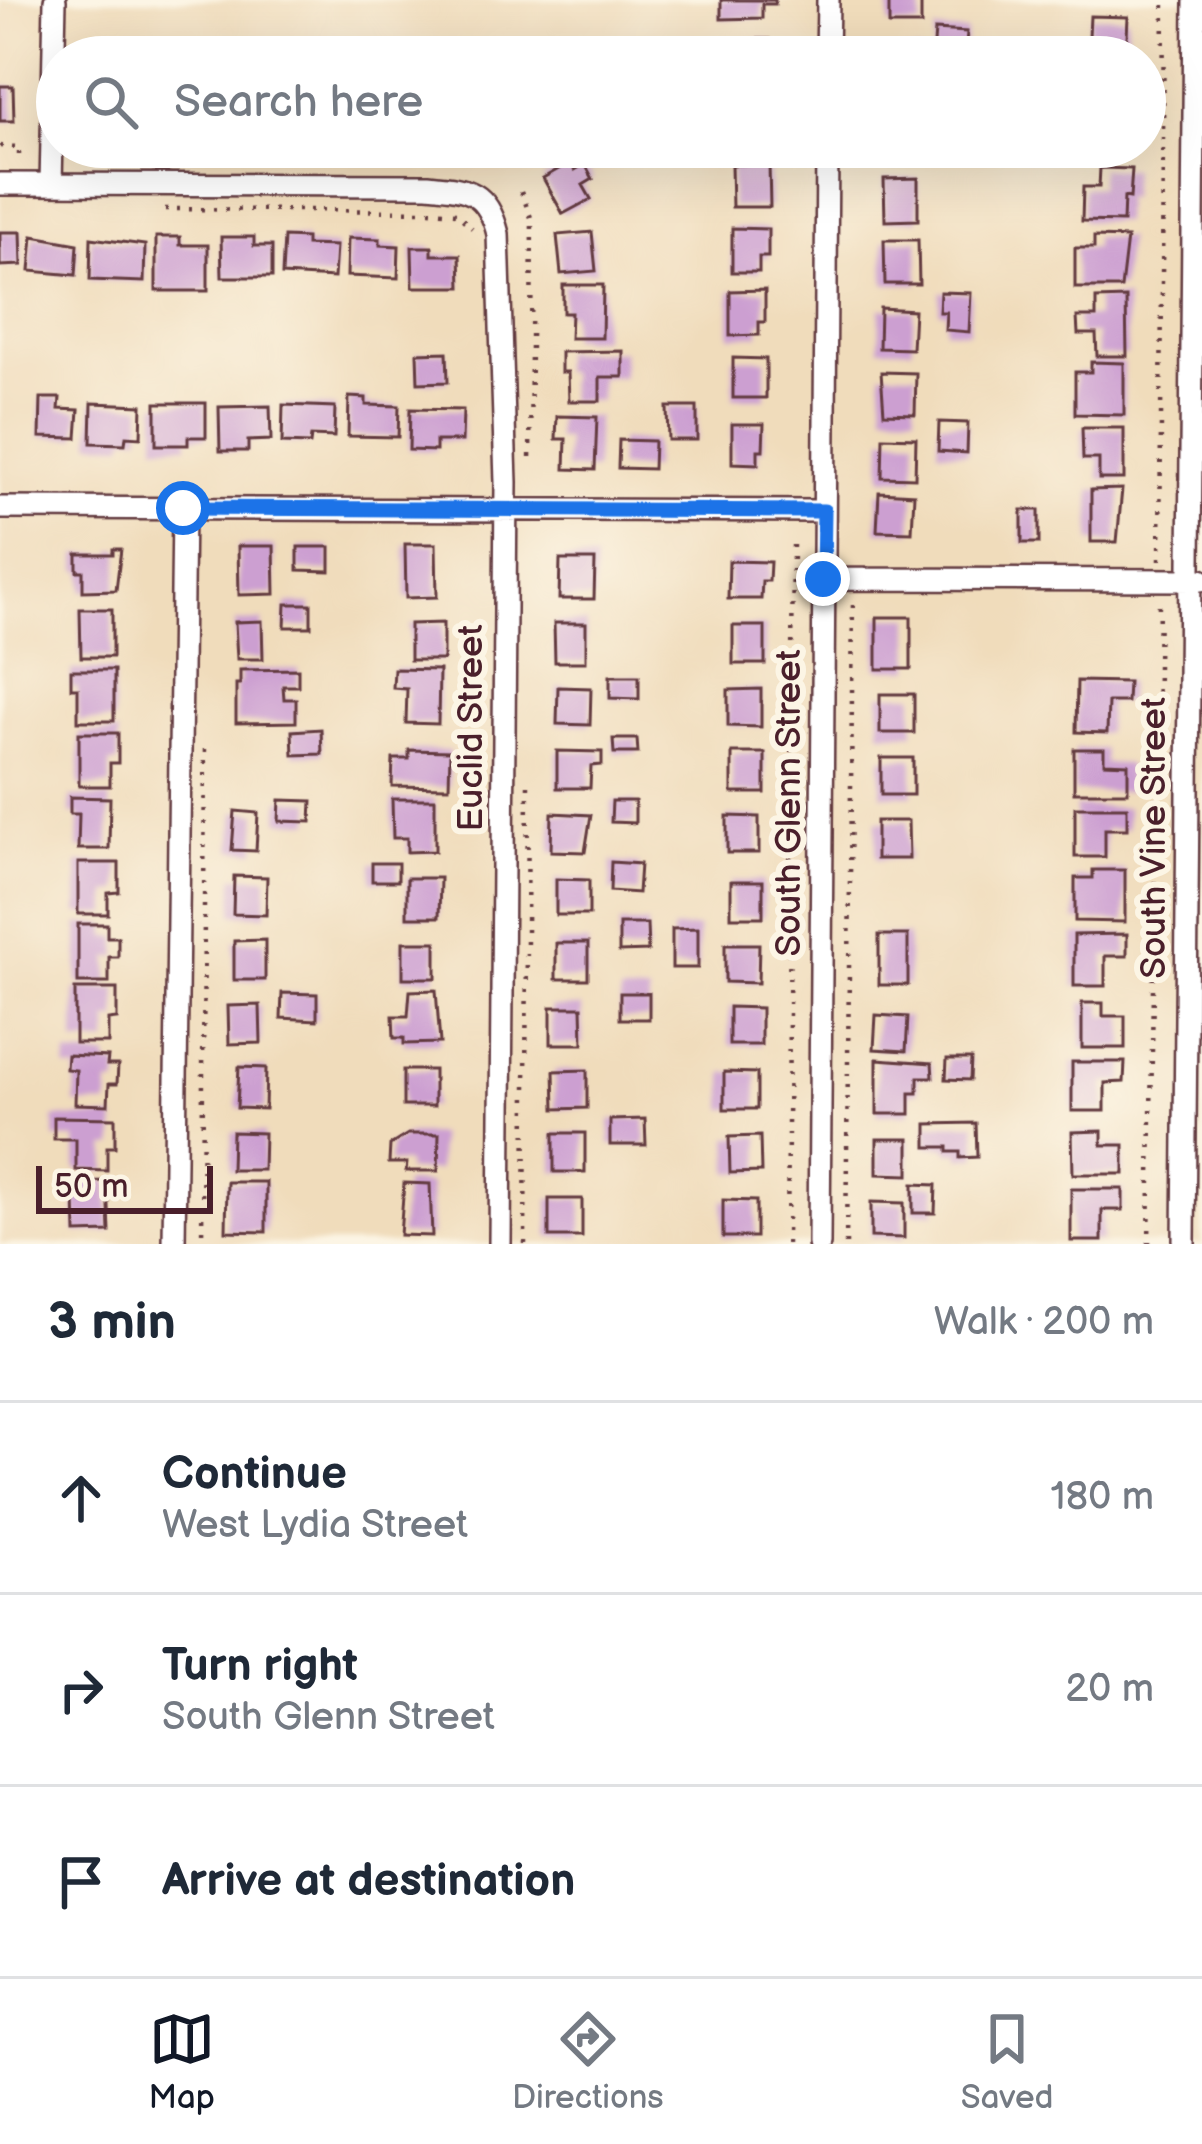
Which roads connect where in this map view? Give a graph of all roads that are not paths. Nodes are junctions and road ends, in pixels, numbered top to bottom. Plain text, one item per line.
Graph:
1 (55, 0) edge
2 (828, 0) edge
3 (1196, 0) edge
4 (54, 36) edge
5 (827, 36) edge
6 (51, 168) edge
7 (827, 168) edge
8 (0, 184) edge
9 (51, 184) junction
10 (0, 508) edge
11 (183, 508) junction
12 (505, 509) junction
13 (824, 511) junction
14 (823, 579) junction
15 (1196, 580) edge
16 (174, 1244) edge
17 (500, 1244) edge
18 (819, 1244) edge
19 (1184, 1244) edge

1 - 4 street
2 - 5 street
3 - 15 street, South Vine Street
6 - 9 street
7 - 13 street, South Glenn Street
8 - 9 street
9 - 12 street, Euclid Street
10 - 11 street
11 - 12 street
11 - 16 street
12 - 13 street
12 - 17 street, Euclid Street
13 - 14 street, South Glenn Street
14 - 15 street
14 - 18 street, South Glenn Street
15 - 19 street, South Vine Street

